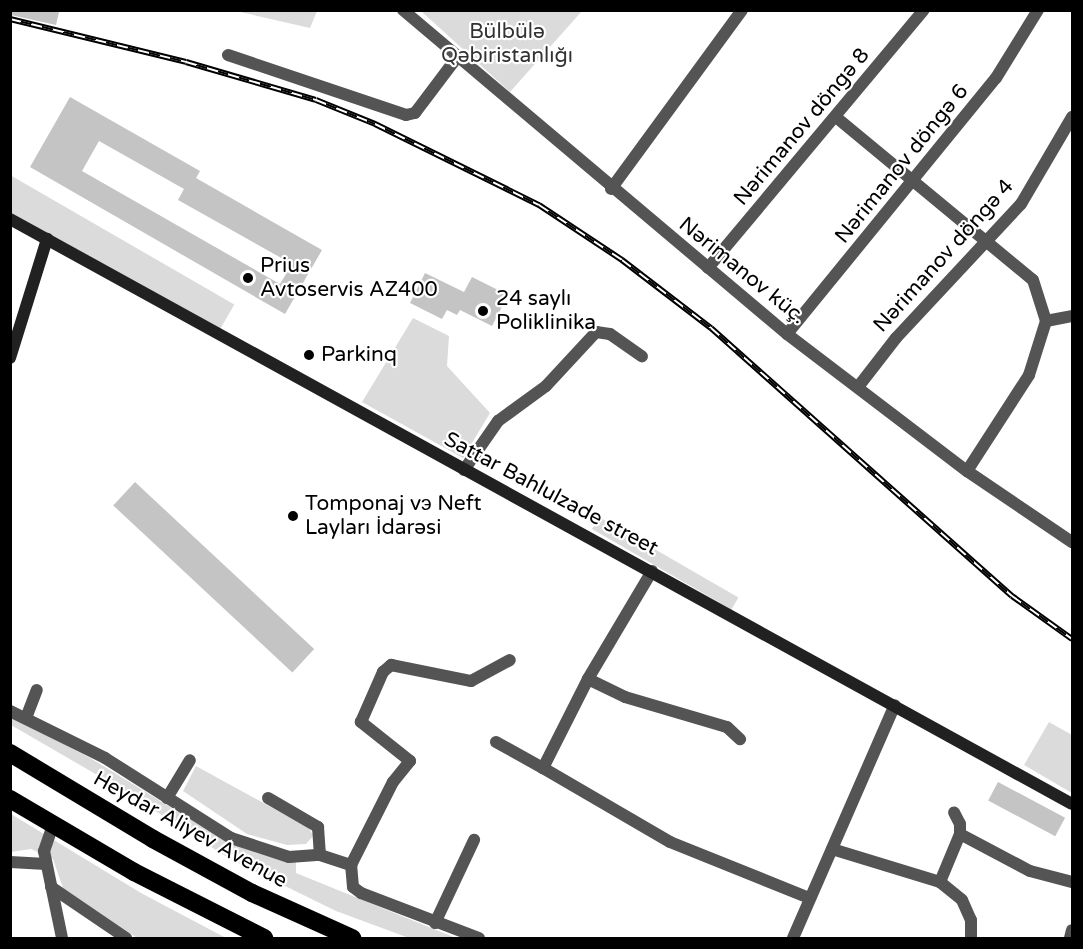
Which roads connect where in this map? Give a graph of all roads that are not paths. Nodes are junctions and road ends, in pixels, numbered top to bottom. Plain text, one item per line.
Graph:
1 (404, 10) edge
2 (742, 10) edge
3 (924, 10) edge
4 (1038, 10) edge
5 (228, 55) dead end
6 (458, 56) junction
7 (1072, 117) edge
8 (837, 118) junction
9 (914, 183) junction
10 (611, 189) junction
11 (10, 219) edge
12 (47, 239) junction
13 (986, 243) junction
14 (708, 268) junction
15 (1072, 316) edge
16 (1046, 321) junction
17 (787, 334) junction
18 (642, 356) dead end
19 (10, 358) edge
20 (858, 387) junction
21 (464, 470) junction
22 (967, 471) junction
23 (1072, 542) edge
24 (651, 571) junction
25 (510, 660) dead end
26 (588, 679) junction
27 (37, 690) dead end
28 (895, 705) junction
29 (10, 711) edge
30 (26, 718) junction
31 (740, 739) dead end
32 (496, 742) dead end
33 (12, 753) edge
34 (190, 760) dead end
35 (543, 768) junction
36 (167, 798) junction
37 (268, 798) dead end
38 (10, 799) edge
39 (1072, 804) edge
40 (954, 812) dead end
41 (53, 825) junction
42 (960, 834) junction
43 (474, 840) dead end
44 (832, 849) junction
45 (320, 855) junction
46 (10, 862) edge
47 (46, 864) junction
48 (351, 865) junction
49 (940, 882) junction
50 (1072, 882) edge
51 (51, 887) junction
52 (809, 898) junction
53 (435, 923) junction
54 (1072, 930) edge
55 (62, 939) edge
56 (126, 939) edge
57 (264, 939) edge
58 (352, 939) edge
59 (478, 939) edge
60 (793, 939) edge
61 (970, 939) edge
62 (1070, 939) edge

1 - 6 street, Nərimanov küç.
2 - 10 street
3 - 8 street, Nərimanov döngə 8
4 - 9 street, Nərimanov döngə 6
5 - 6 street
6 - 10 street, Nərimanov küç.
7 - 13 street, Nərimanov döngə 4
8 - 9 street
8 - 14 street, Nərimanov döngə 8
9 - 13 street
9 - 17 street, Nərimanov döngə 6
10 - 14 street, Nərimanov küç.
11 - 12 main road, Sattar Bahlulzade street
12 - 19 main road
12 - 21 main road, Sattar Bahlulzade street
13 - 16 street
13 - 20 street, Nərimanov döngə 4
14 - 17 street, Nərimanov küç.
15 - 16 street
16 - 22 street
17 - 20 street, Nərimanov küç.
18 - 21 street
20 - 22 street, Nərimanov küç.
21 - 24 main road, Sattar Bahlulzade street
22 - 23 street, Nərimanov küç.
24 - 26 street
24 - 28 main road, Sattar Bahlulzade street
25 - 48 street
26 - 31 street
26 - 35 street
27 - 30 street
28 - 39 main road, Sattar Bahlulzade street
28 - 44 street
29 - 30 street
30 - 36 street
32 - 35 street
33 - 58 highway, Heydar Aliyev Avenue
34 - 36 street
35 - 52 street
36 - 45 street
37 - 45 street
38 - 41 highway
40 - 42 street
41 - 47 street
41 - 57 highway
42 - 49 street
42 - 50 street
43 - 53 street
44 - 49 street
44 - 52 street
45 - 48 street
46 - 47 street
47 - 51 street
48 - 53 street
49 - 61 street
51 - 55 street
51 - 56 street
52 - 60 street
53 - 59 street
54 - 62 street

